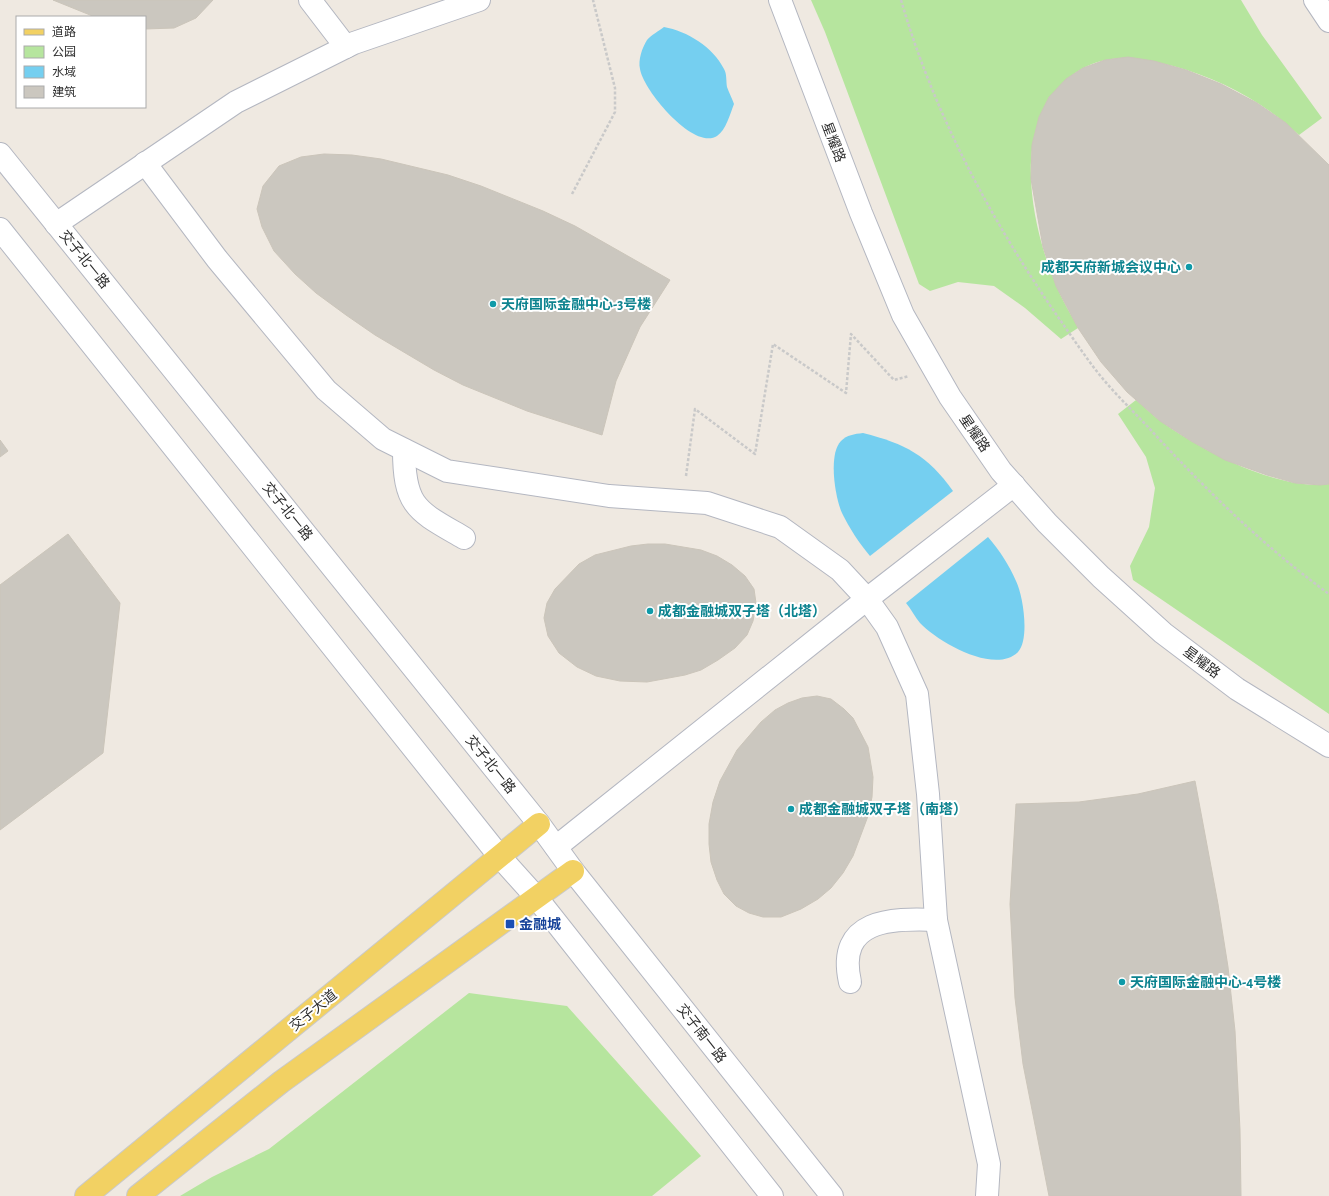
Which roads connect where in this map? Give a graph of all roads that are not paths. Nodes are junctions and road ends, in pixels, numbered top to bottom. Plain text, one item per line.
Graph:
1 (310, 0) edge
2 (479, 0) edge
3 (780, 0) edge
4 (1315, 0) edge
5 (1324, 0) edge
6 (1329, 2) edge
7 (1329, 21) edge
8 (346, 47) junction
9 (0, 154) edge
10 (145, 163) junction
11 (56, 224) junction
12 (0, 229) edge
13 (404, 450) junction
14 (1014, 485) junction
15 (464, 538) dead end
16 (867, 599) junction
17 (1329, 746) edge
18 (539, 824) junction
19 (556, 846) junction
20 (500, 857) junction
21 (573, 871) junction
22 (536, 897) junction
23 (936, 920) junction
24 (850, 982) dead end
25 (86, 1196) edge
26 (138, 1196) edge
27 (772, 1196) edge
28 (832, 1196) edge
29 (987, 1196) edge

1 - 8 street
2 - 8 street
3 - 14 street, 星耀路
4 - 7 street
5 - 6 street
8 - 10 street
9 - 11 street, 交子北一路
10 - 11 street
10 - 13 street
11 - 18 street, 交子北一路
12 - 20 street
13 - 15 street
13 - 16 street
14 - 16 street
14 - 17 street, 星耀路
16 - 19 street
16 - 23 street
18 - 19 street, 交子北一路
18 - 20 main road, 交子大道
19 - 21 street, 交子北一路
20 - 22 street
20 - 25 main road, 交子大道
21 - 22 main road
21 - 28 street, 交子南一路
22 - 26 main road
22 - 27 street
23 - 24 street
23 - 29 street

